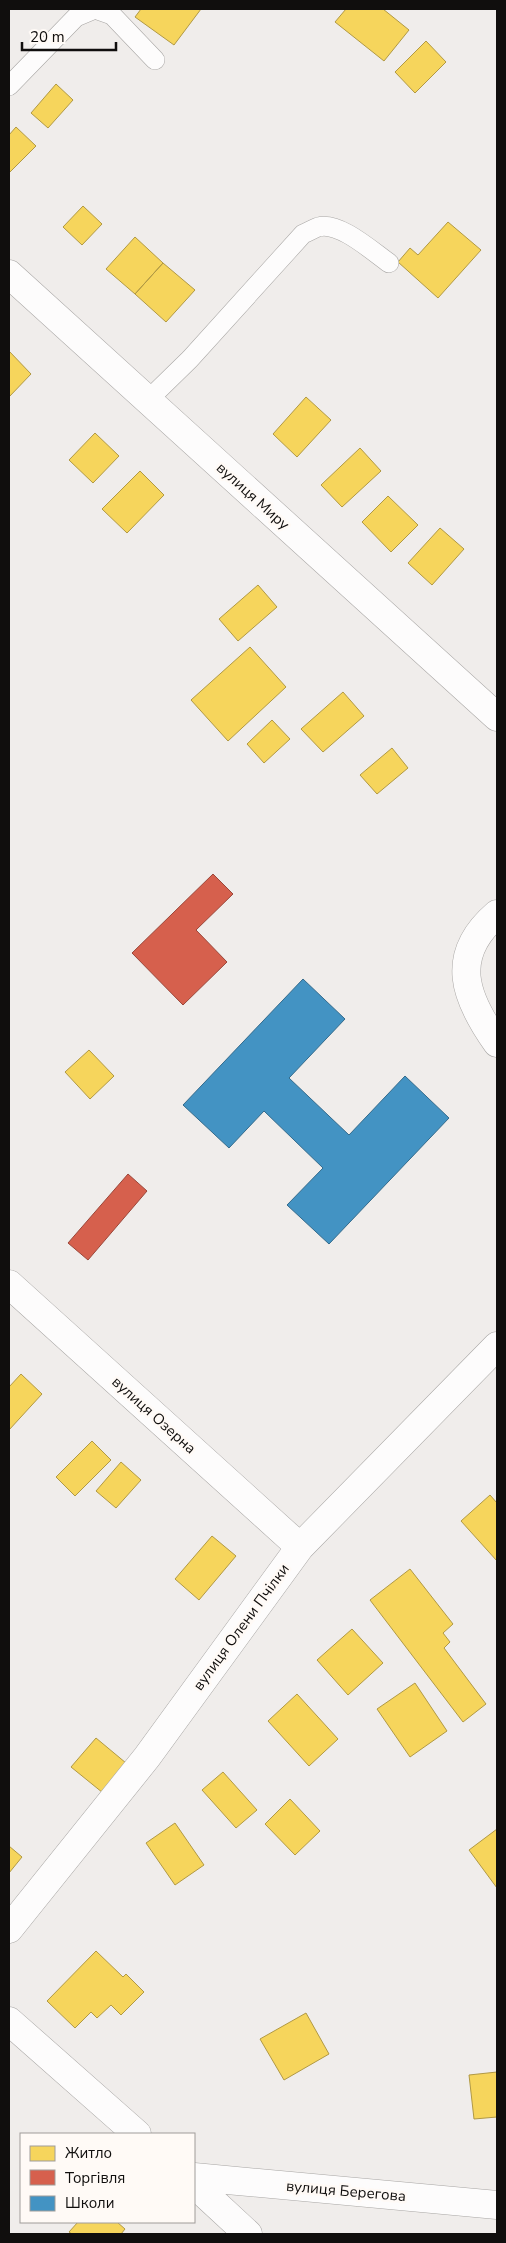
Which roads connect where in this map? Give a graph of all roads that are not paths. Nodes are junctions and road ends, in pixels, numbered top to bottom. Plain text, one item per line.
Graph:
1 (155, 60) dead end
2 (9, 86) edge
3 (388, 262) dead end
4 (9, 274) edge
5 (148, 400) junction
6 (497, 717) edge
7 (497, 914) edge
8 (497, 1044) edge
9 (9, 1284) edge
10 (497, 1346) edge
11 (300, 1547) junction
12 (9, 1929) edge
13 (9, 2021) edge
14 (137, 2133) edge
15 (195, 2177) edge
16 (195, 2185) edge
17 (497, 2205) edge
18 (248, 2234) edge

1 - 2 lane
3 - 5 lane
4 - 5 street, вулиця Миру
5 - 6 street, вулиця Миру
7 - 8 street
9 - 11 street, вулиця Озерна
10 - 11 street, вулиця Олени Пчілки
11 - 12 street, вулиця Олени Пчілки
13 - 14 street
15 - 17 street, вулиця Берегова
16 - 18 street

